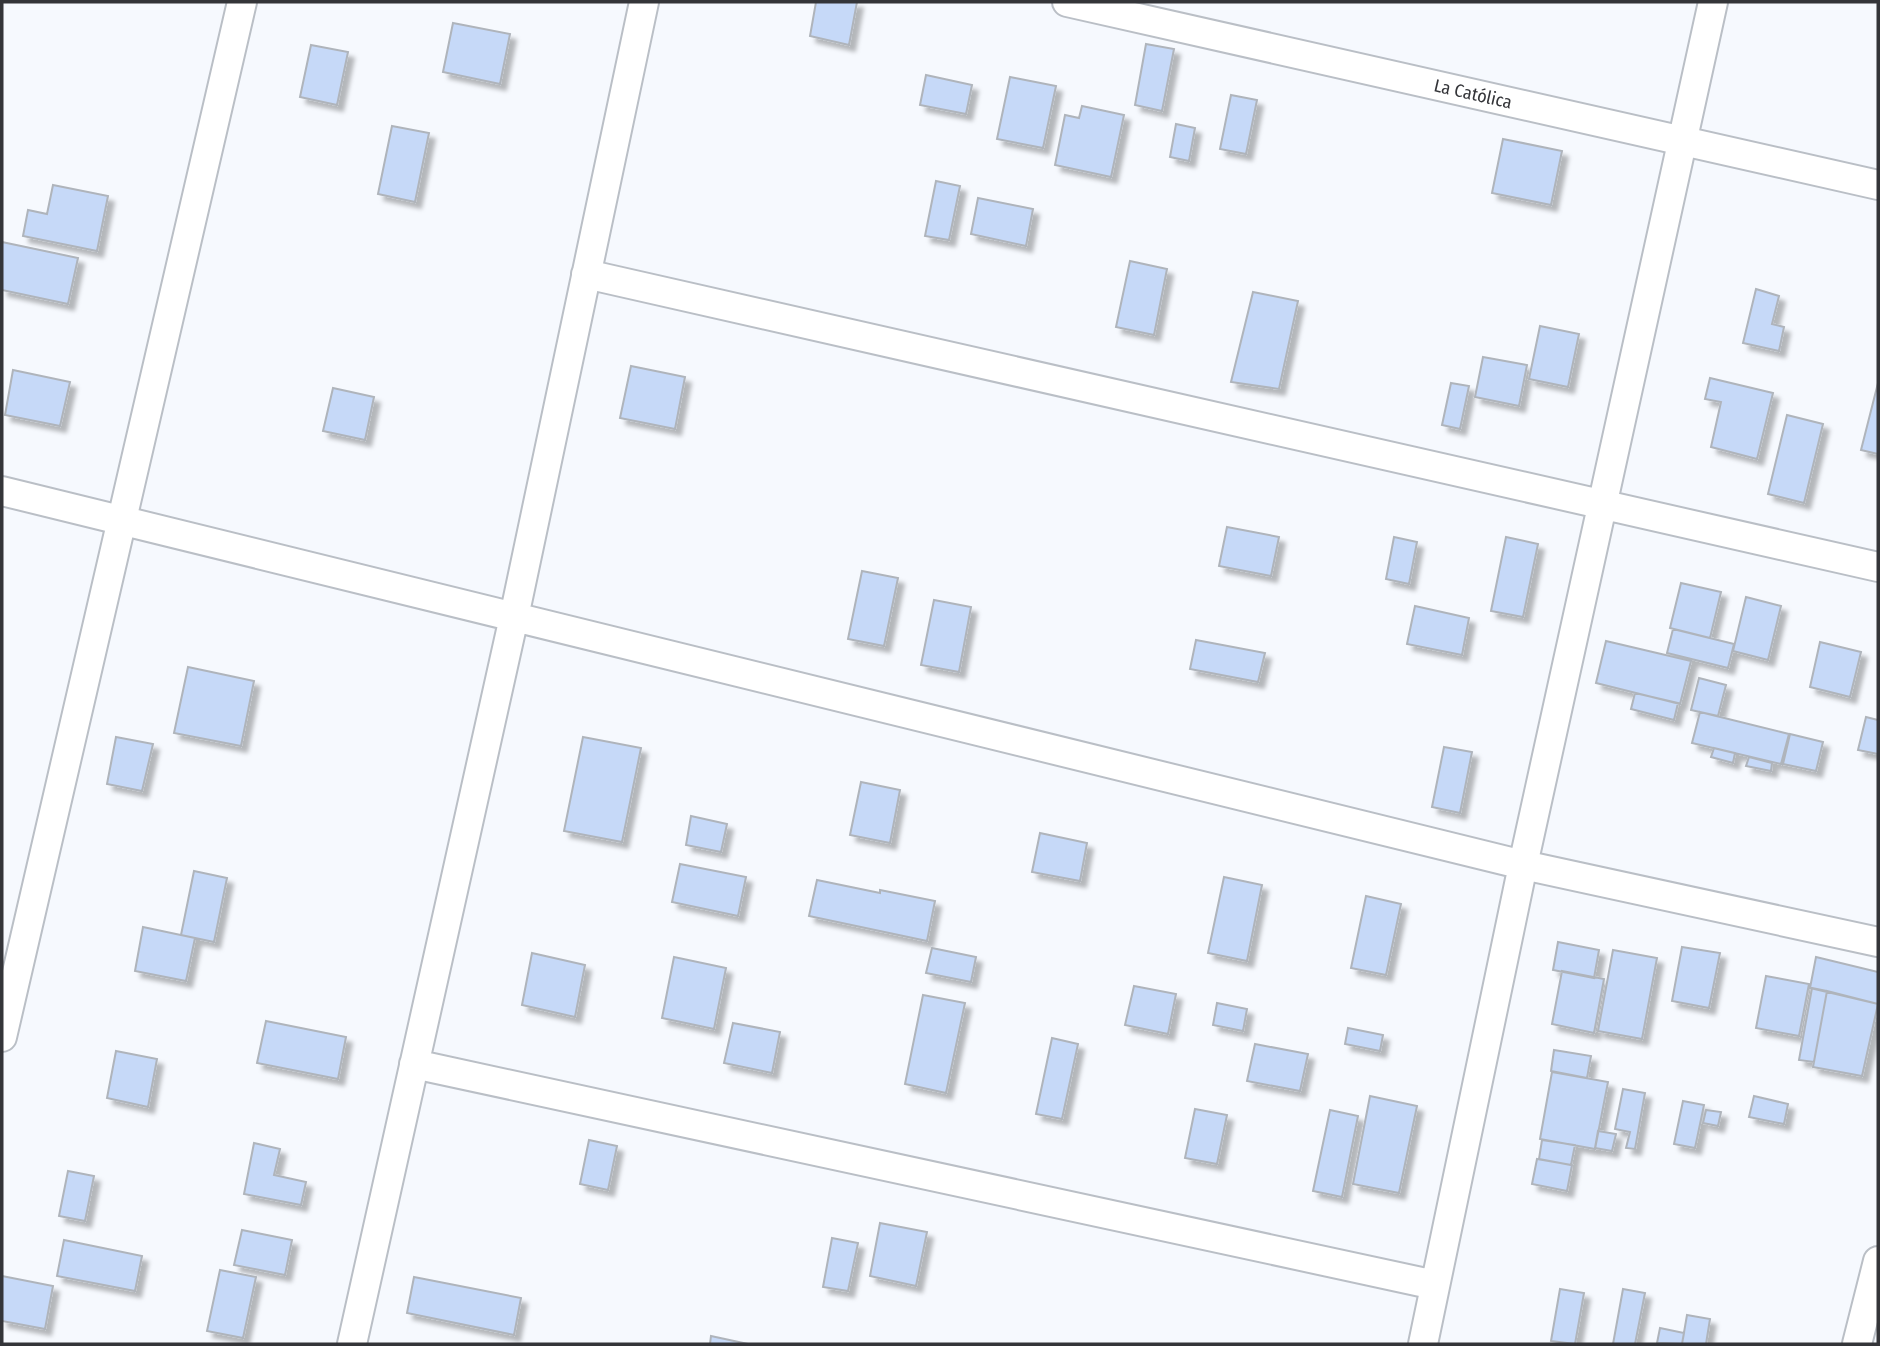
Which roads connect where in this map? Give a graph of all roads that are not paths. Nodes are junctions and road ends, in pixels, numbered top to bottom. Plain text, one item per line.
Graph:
1 (242, 2) edge
2 (644, 2) edge
3 (1067, 2) edge
4 (1713, 2) edge
5 (1683, 141) junction
6 (1878, 185) edge
7 (586, 274) junction
8 (2, 491) edge
9 (1603, 505) junction
10 (121, 520) junction
11 (1878, 567) edge
12 (514, 617) junction
13 (1523, 865) junction
14 (1878, 942) edge
15 (2, 1037) edge
16 (414, 1064) junction
17 (1878, 1261) edge
18 (1435, 1285) junction
19 (352, 1344) edge
20 (1423, 1344) edge
21 (1857, 1344) edge

1 - 10 street
2 - 7 street
3 - 5 street, La Católica
4 - 5 street
5 - 6 street, La Católica
5 - 9 street
7 - 9 street
7 - 12 street
8 - 10 street
9 - 11 street
9 - 13 street
10 - 12 street
10 - 15 street
12 - 13 street
12 - 16 street
13 - 14 street
13 - 18 street
16 - 18 street
16 - 19 street
17 - 21 street
18 - 20 street

